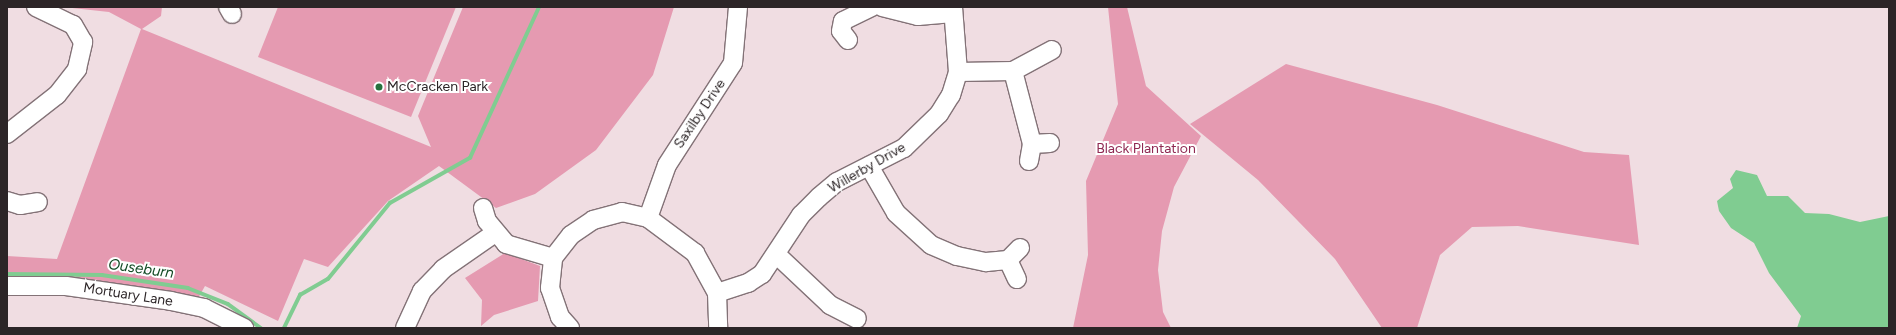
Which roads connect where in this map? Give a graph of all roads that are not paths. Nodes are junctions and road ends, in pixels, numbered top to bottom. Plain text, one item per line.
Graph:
1 (36, 7) edge
2 (738, 7) edge
3 (872, 7) edge
4 (882, 7) edge
5 (953, 10) edge
6 (848, 40) dead end
7 (1052, 50) dead end
8 (1013, 70) junction
9 (958, 72) junction
10 (7, 134) edge
11 (1037, 149) dead end
12 (869, 166) junction
13 (7, 201) edge
14 (38, 202) dead end
15 (483, 208) dead end
16 (648, 218) junction
17 (495, 233) junction
18 (777, 255) junction
19 (553, 258) junction
20 (1017, 279) dead end
21 (7, 286) edge
22 (717, 293) junction
23 (857, 318) dead end
24 (244, 328) edge
25 (405, 328) edge
26 (570, 328) edge
27 (718, 328) edge

1 - 10 street
2 - 16 street, Saxilby Drive
3 - 6 street
4 - 5 street
5 - 9 street, Willerby Drive
7 - 8 street
8 - 9 street
8 - 11 street
9 - 12 street, Willerby Drive
12 - 18 street, Willerby Drive
12 - 20 street
13 - 14 street
15 - 17 street
16 - 19 street
16 - 22 street
17 - 19 street
17 - 25 street
18 - 22 street, Willerby Drive
18 - 23 street
19 - 26 street
21 - 24 street, Mortuary Lane
22 - 27 street

